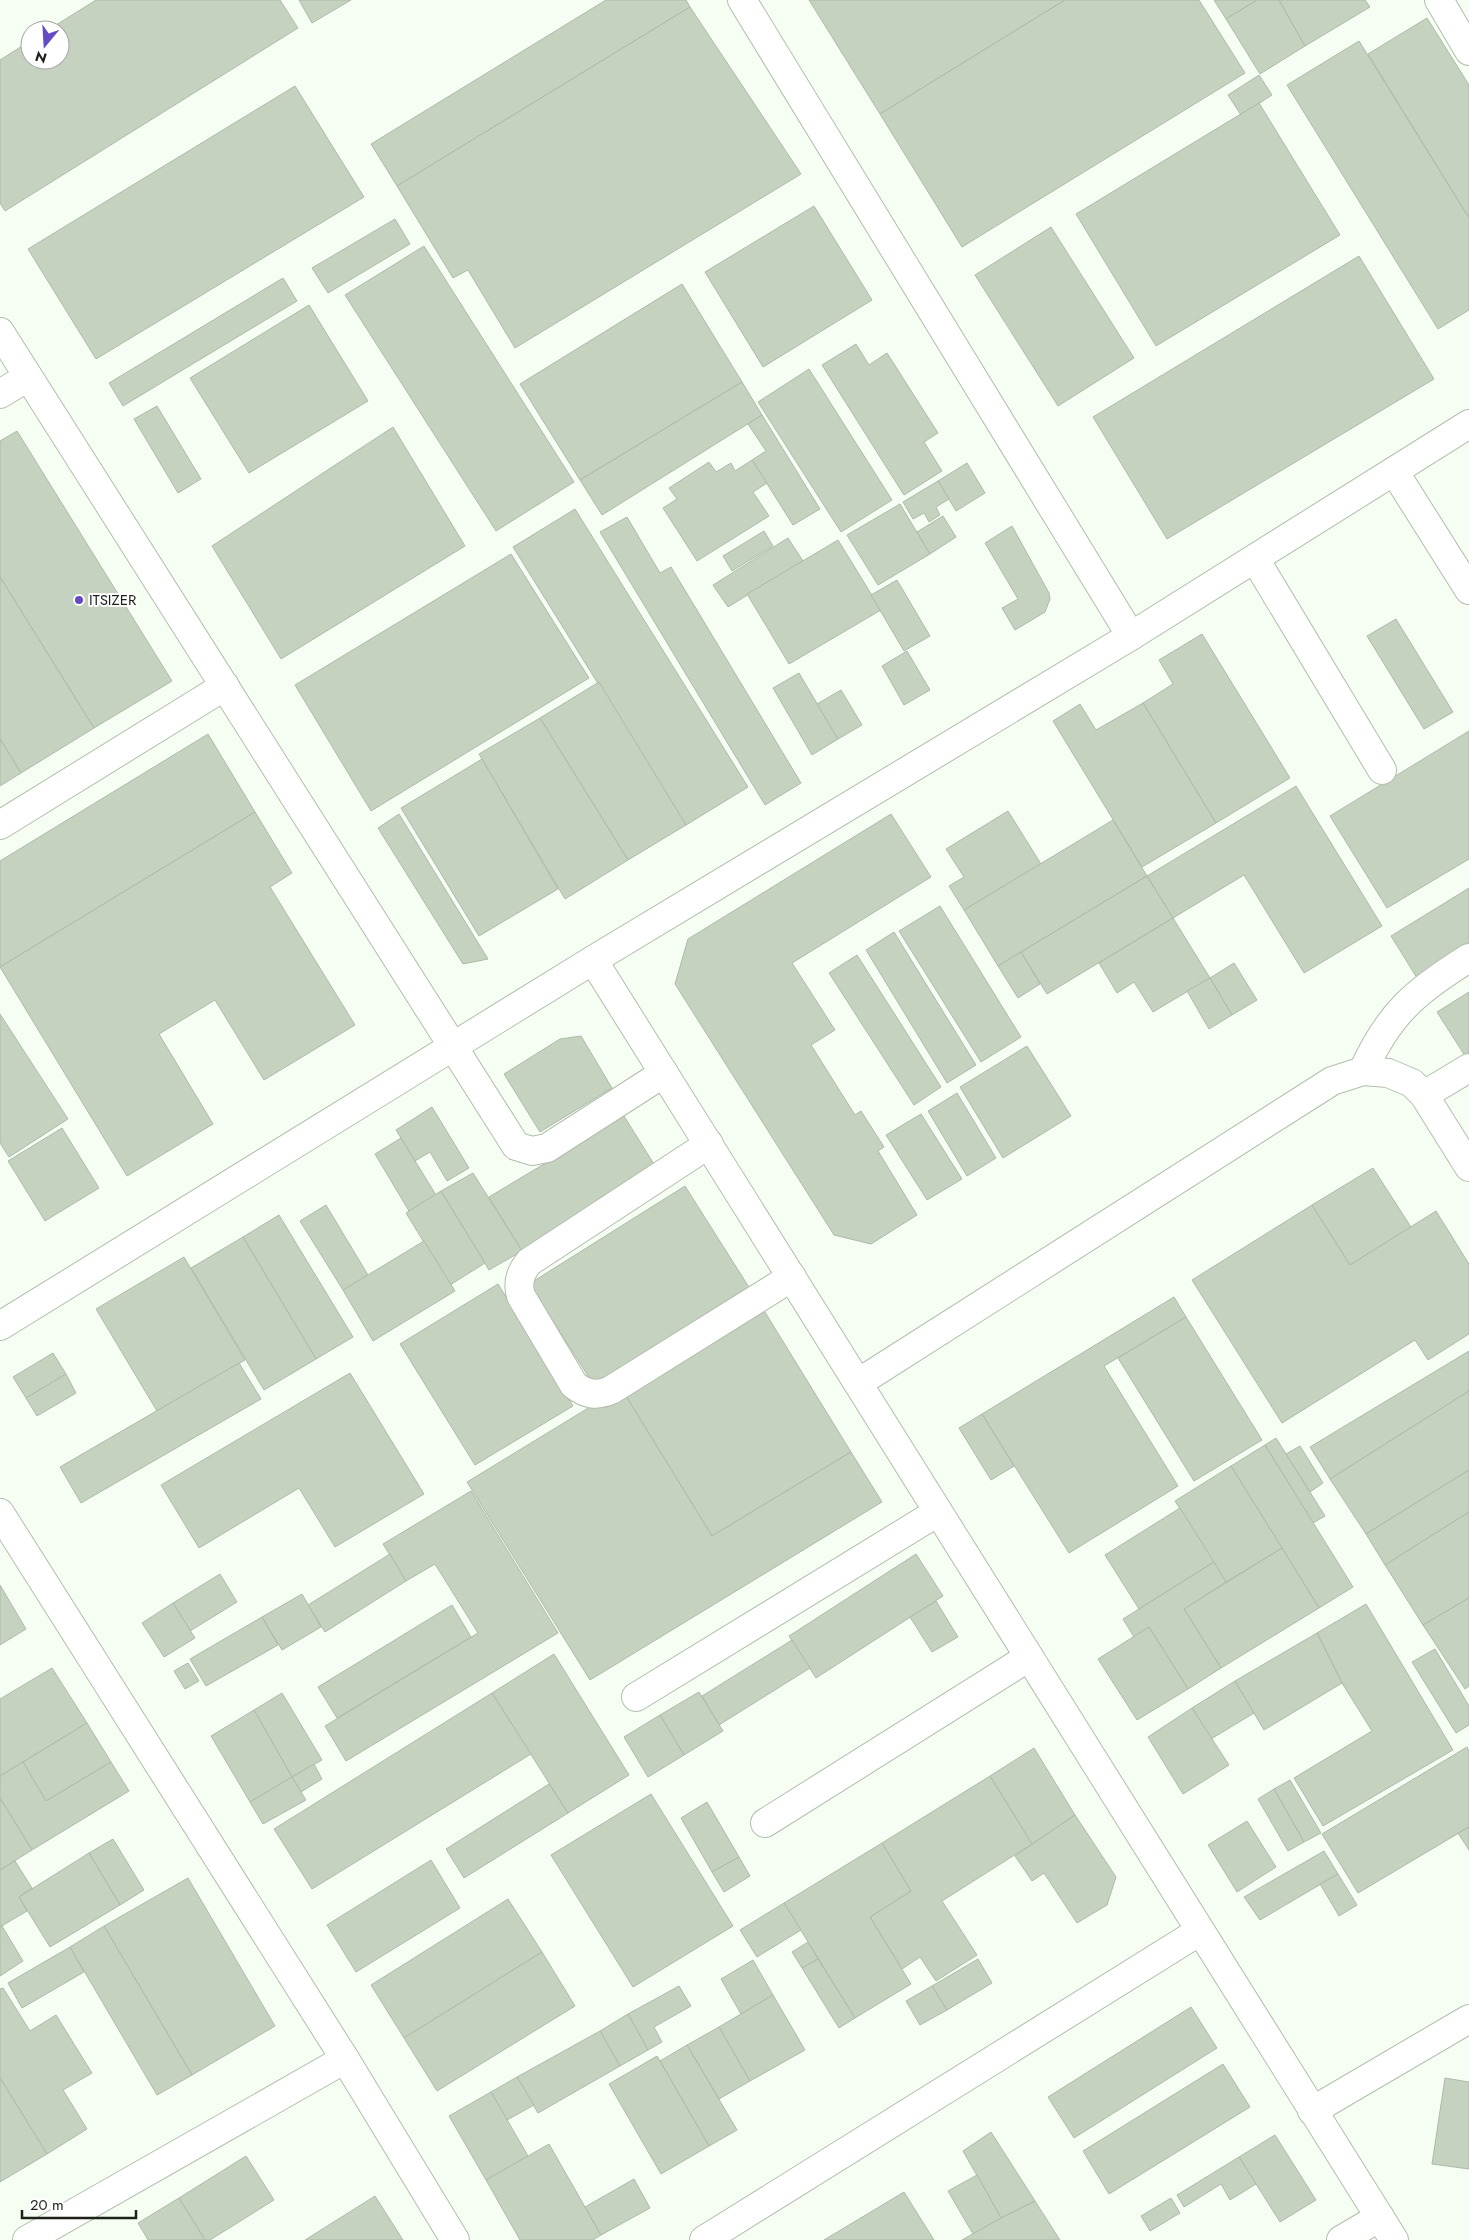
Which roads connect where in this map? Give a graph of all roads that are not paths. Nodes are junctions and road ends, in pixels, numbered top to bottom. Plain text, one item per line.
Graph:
1 (742, 0) edge
2 (1439, 0) edge
3 (1469, 51) edge
4 (0, 332) edge
5 (28, 377) junction
6 (0, 394) edge
7 (1469, 424) edge
8 (1394, 471) junction
9 (1255, 558) junction
10 (1469, 590) edge
11 (1131, 636) junction
12 (225, 686) junction
13 (1382, 770) dead end
14 (0, 825) edge
15 (1469, 958) edge
16 (593, 960) junction
17 (453, 1046) junction
18 (1469, 1068) edge
19 (1363, 1071) junction
20 (664, 1073) junction
21 (1424, 1095) junction
22 (709, 1144) junction
23 (1469, 1168) edge
24 (792, 1277) junction
25 (0, 1326) edge
26 (858, 1383) junction
27 (938, 1512) junction
28 (0, 1513) edge
29 (1030, 1657) junction
30 (636, 1697) dead end
31 (765, 1823) dead end
32 (1200, 1931) junction
33 (1469, 2020) edge
34 (345, 2059) junction
35 (1312, 2110) junction
36 (1387, 2229) edge
37 (27, 2240) edge
38 (455, 2240) edge
39 (704, 2240) edge
40 (1341, 2240) edge

1 - 11 lane
2 - 3 lane
4 - 5 lane
5 - 6 lane
5 - 12 lane
7 - 8 lane
8 - 9 lane
8 - 10 lane
9 - 11 lane
9 - 13 lane
11 - 16 lane
12 - 14 lane
12 - 17 lane
15 - 19 lane
16 - 17 lane
16 - 20 lane
17 - 20 lane
17 - 25 lane
18 - 21 lane
19 - 21 lane
19 - 26 lane
20 - 22 lane
21 - 23 lane
22 - 24 lane
22 - 24 lane
24 - 26 lane
26 - 27 lane
27 - 29 lane
27 - 30 lane
28 - 34 lane
29 - 31 lane
29 - 32 lane
32 - 35 lane
32 - 39 lane
33 - 35 lane
34 - 37 lane
34 - 38 lane
35 - 36 lane
36 - 40 lane

